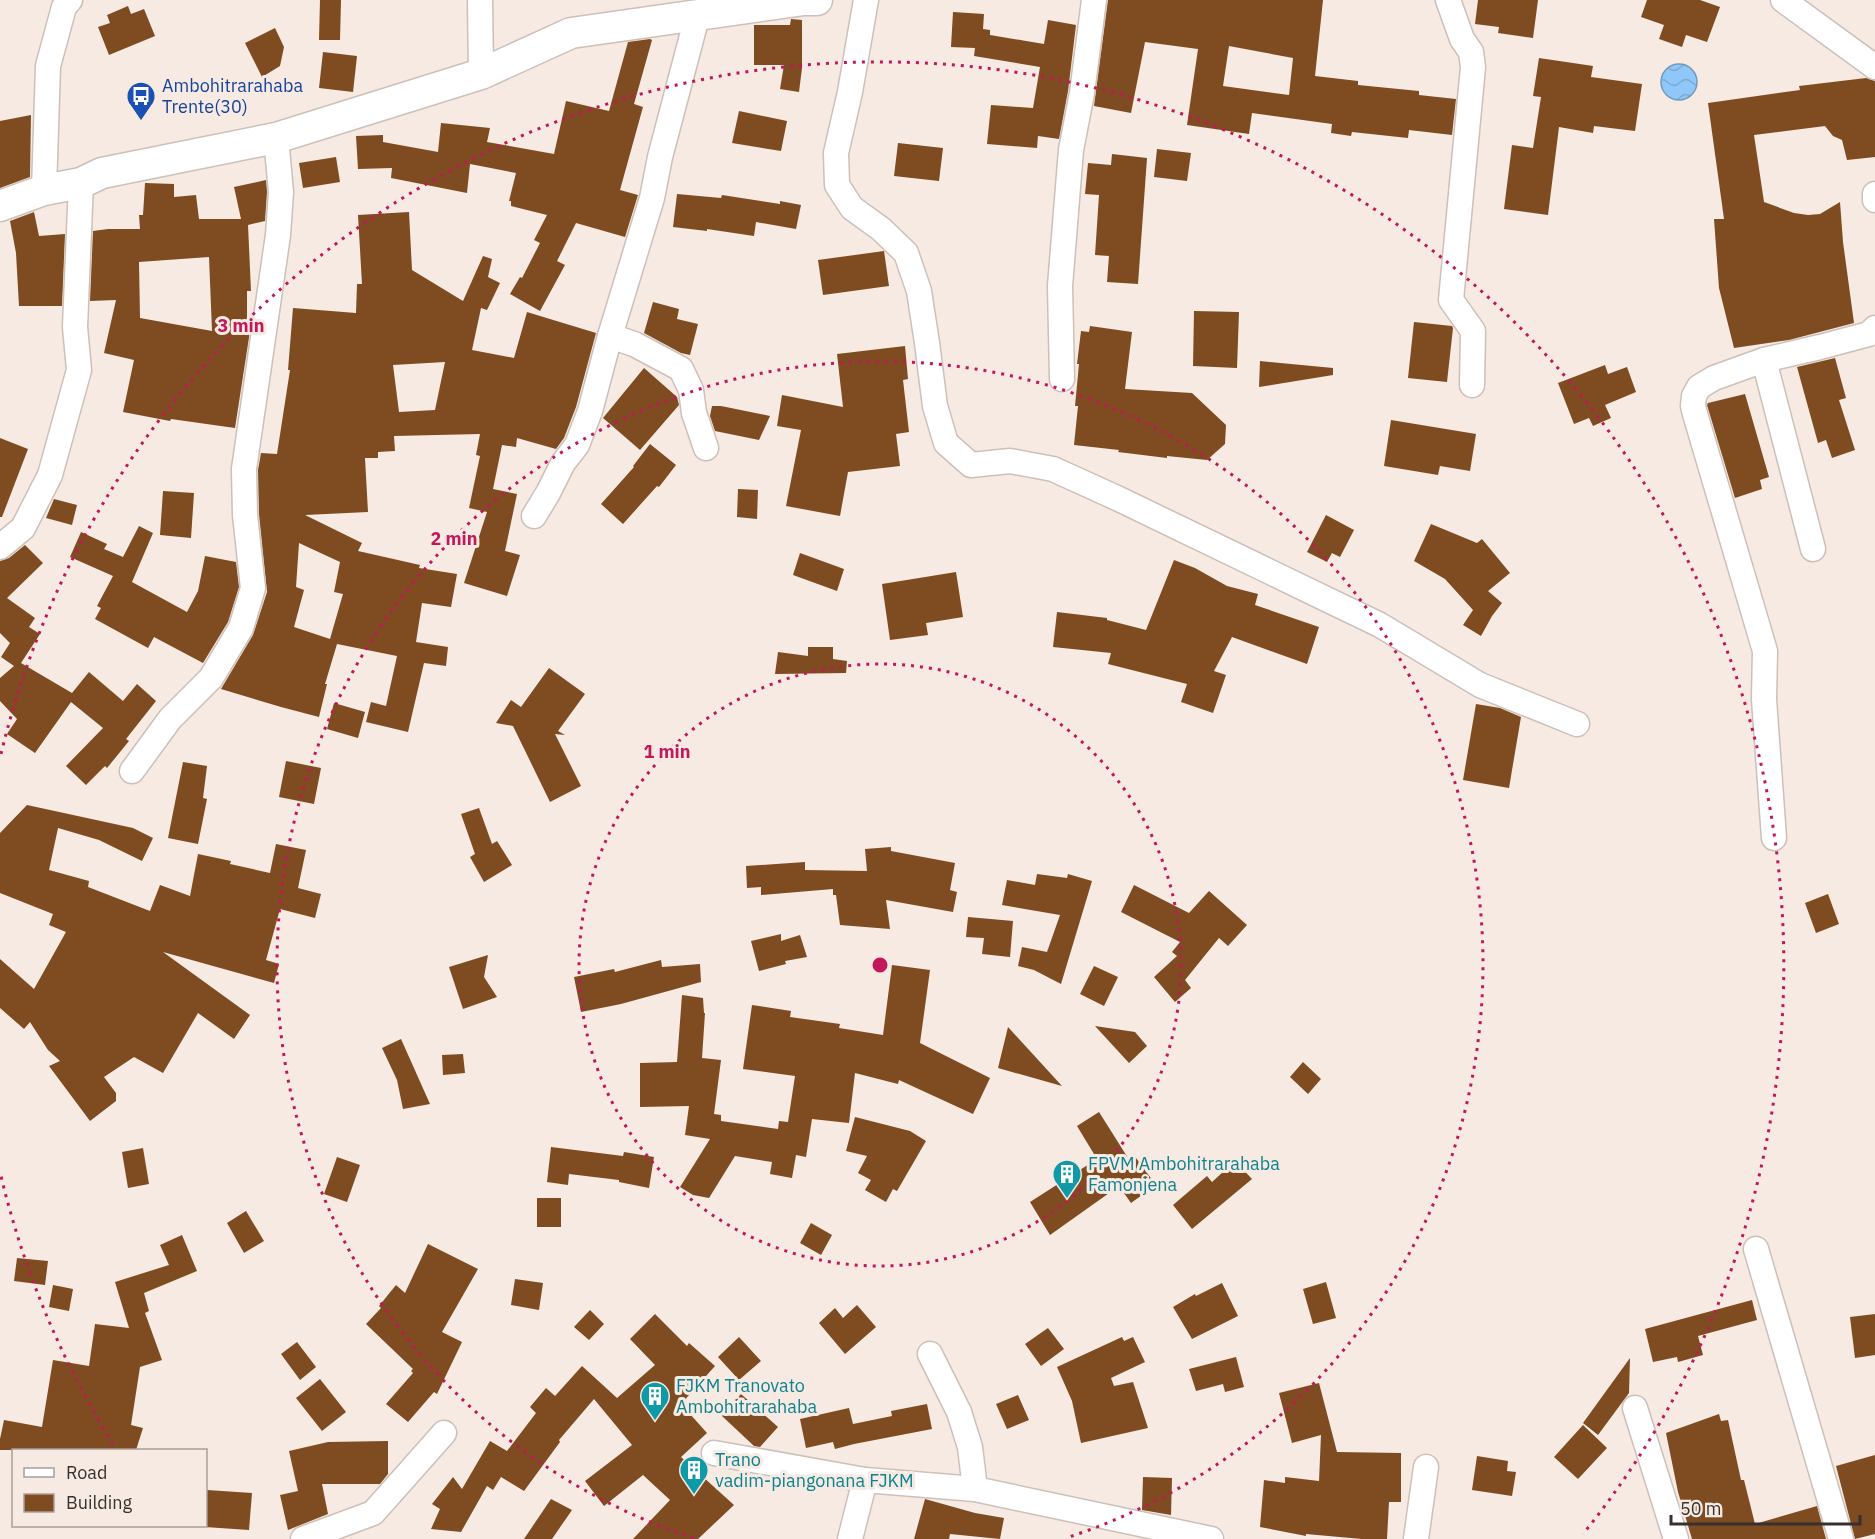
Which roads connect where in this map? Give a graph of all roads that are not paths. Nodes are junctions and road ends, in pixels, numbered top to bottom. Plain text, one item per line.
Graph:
1 (70, 0) edge
2 (480, 0) edge
3 (866, 0) edge
4 (1094, 0) edge
5 (1448, 0) edge
6 (1783, 0) edge
7 (798, 1) edge
8 (697, 16) junction
9 (1875, 67) edge
10 (481, 74) junction
11 (276, 138) junction
12 (81, 183) junction
13 (44, 190) junction
14 (1875, 194) edge
15 (1875, 200) edge
16 (0, 206) edge
17 (1875, 328) edge
18 (610, 336) junction
19 (1764, 360) junction
20 (1062, 379) dead end
21 (1472, 385) dead end
22 (706, 448) dead end
23 (534, 516) dead end
24 (0, 548) edge
25 (1813, 549) dead end
26 (1576, 724) dead end
27 (132, 771) dead end
28 (1774, 838) dead end
29 (1756, 1250) dead end
30 (930, 1354) dead end
31 (1635, 1408) dead end
32 (444, 1433) dead end
33 (714, 1453) dead end
34 (1426, 1467) dead end
35 (865, 1480) junction
36 (975, 1489) junction
37 (303, 1539) edge
38 (850, 1539) edge
39 (1210, 1539) edge
40 (1416, 1539) edge
41 (1676, 1539) edge
42 (1840, 1539) edge

1 - 13 street
2 - 10 street
3 - 26 street
4 - 20 street
5 - 21 street
6 - 9 street
7 - 8 street
8 - 10 street
8 - 18 street
10 - 11 street
11 - 12 street
11 - 27 street
12 - 13 street
12 - 24 street
13 - 16 street
14 - 15 street
17 - 19 street
18 - 22 street
18 - 23 street
19 - 25 street
19 - 28 street
29 - 42 street
30 - 36 street
31 - 41 street
32 - 37 street
33 - 35 street
34 - 40 street
35 - 36 street
35 - 38 street
36 - 39 street

